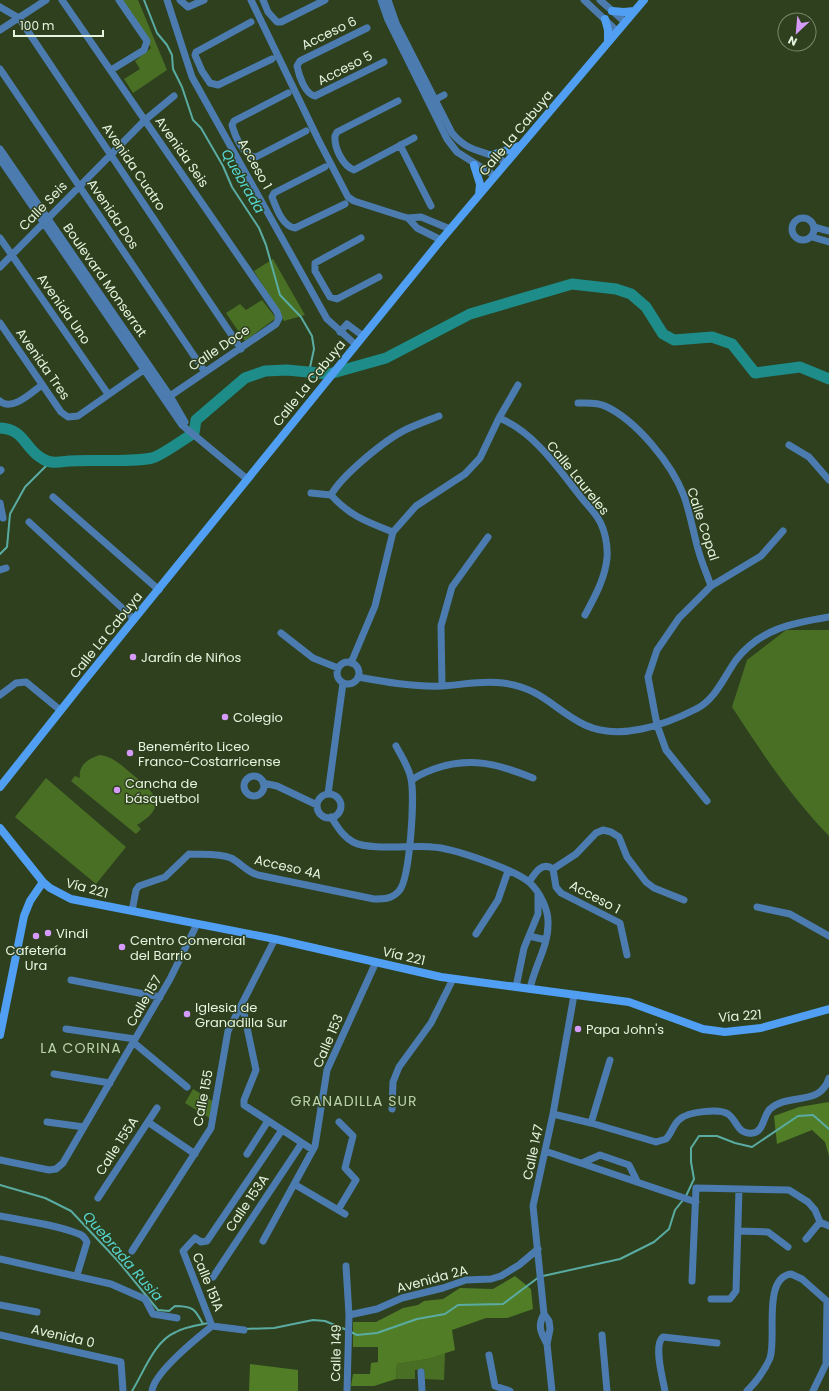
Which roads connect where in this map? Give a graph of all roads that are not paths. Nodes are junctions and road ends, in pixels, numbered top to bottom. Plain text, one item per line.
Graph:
1 (46, 0) edge
2 (62, 0) edge
3 (119, 0) edge
4 (167, 0) edge
5 (180, 0) edge
6 (204, 0) edge
7 (251, 0) edge
8 (262, 0) edge
9 (325, 0) edge
10 (381, 0) edge
11 (388, 0) edge
12 (584, 0) edge
13 (600, 0) edge
14 (644, 0) edge
15 (0, 7) edge
16 (267, 10) junction
17 (612, 11) junction
18 (634, 11) junction
19 (258, 14) junction
20 (19, 18) junction
21 (605, 19) junction
22 (251, 22) dead end
23 (625, 22) junction
24 (367, 28) dead end
25 (0, 30) edge
26 (617, 31) junction
27 (608, 42) junction
28 (272, 59) dead end
29 (384, 62) dead end
30 (0, 69) edge
31 (111, 70) junction
32 (202, 71) junction
33 (192, 77) junction
34 (302, 82) junction
35 (290, 90) junction
36 (444, 95) dead end
37 (174, 96) dead end
38 (398, 101) dead end
39 (432, 102) junction
40 (145, 120) junction
41 (306, 131) dead end
42 (414, 138) dead end
43 (239, 143) junction
44 (400, 145) junction
45 (521, 145) junction
46 (231, 147) junction
47 (0, 149) edge
48 (112, 154) junction
49 (492, 155) junction
50 (341, 156) junction
51 (0, 160) edge
52 (506, 163) junction
53 (327, 164) junction
54 (474, 165) junction
55 (495, 176) junction
56 (80, 186) junction
57 (479, 194) junction
58 (345, 204) dead end
59 (431, 206) dead end
60 (278, 212) junction
61 (270, 216) junction
62 (408, 218) junction
63 (46, 221) junction
64 (814, 227) junction
65 (450, 229) junction
66 (829, 231) edge
67 (812, 237) junction
68 (0, 238) edge
69 (361, 238) dead end
70 (441, 240) junction
71 (829, 242) edge
72 (12, 255) junction
73 (0, 267) edge
74 (379, 277) dead end
75 (321, 281) junction
76 (309, 287) junction
77 (279, 318) joint
78 (0, 323) edge
79 (340, 332) junction
80 (362, 336) junction
81 (356, 345) junction
82 (241, 349) junction
83 (147, 368) junction
84 (205, 372) junction
85 (42, 384) junction
86 (518, 385) dead end
87 (108, 394) junction
88 (170, 396) junction
89 (3, 403) edge
90 (578, 403) dead end
91 (439, 416) dead end
92 (499, 418) junction
93 (187, 428) junction
94 (789, 445) dead end
95 (247, 479) junction
96 (829, 480) edge
97 (311, 493) dead end
98 (331, 495) junction
99 (53, 497) dead end
100 (0, 503) edge
101 (3, 518) dead end
102 (29, 522) dead end
103 (783, 531) dead end
104 (393, 532) junction
105 (488, 537) dead end
106 (711, 586) junction
107 (159, 590) junction
108 (585, 615) dead end
109 (829, 618) edge
110 (134, 619) junction
111 (280, 633) dead end
112 (351, 663) junction
113 (338, 668) junction
114 (358, 677) junction
115 (343, 683) junction
116 (442, 686) junction
117 (0, 696) edge
118 (60, 710) junction
119 (656, 725) junction
120 (396, 746) dead end
121 (533, 778) dead end
122 (412, 780) junction
123 (263, 783) dead end
124 (0, 787) edge
125 (328, 794) junction
126 (707, 801) dead end
127 (317, 805) junction
128 (331, 817) junction
129 (0, 828) edge
130 (411, 846) junction
131 (553, 869) junction
132 (508, 871) junction
133 (43, 882) junction
134 (528, 882) junction
135 (538, 892) junction
136 (684, 900) dead end
137 (757, 906) dead end
138 (132, 911) junction
139 (197, 924) junction
140 (476, 934) dead end
141 (528, 936) junction
142 (829, 936) edge
143 (275, 939) junction
144 (546, 940) junction
145 (627, 955) dead end
146 (376, 962) junction
147 (454, 979) junction
148 (71, 980) dead end
149 (516, 987) junction
150 (530, 989) junction
151 (574, 995) junction
152 (160, 997) junction
153 (3, 1003) edge
154 (242, 1004) junction
155 (829, 1009) edge
156 (2, 1013) edge
157 (66, 1028) dead end
158 (0, 1035) edge
159 (134, 1040) junction
160 (610, 1060) dead end
161 (54, 1074) dead end
162 (829, 1078) edge
163 (110, 1083) junction
164 (187, 1087) dead end
165 (156, 1108) dead end
166 (392, 1109) dead end
167 (552, 1114) junction
168 (268, 1121) junction
169 (47, 1122) dead end
170 (148, 1122) junction
171 (339, 1122) dead end
172 (591, 1123) junction
173 (84, 1127) junction
174 (282, 1130) junction
175 (302, 1143) junction
176 (313, 1150) junction
177 (545, 1151) junction
178 (195, 1154) junction
179 (247, 1154) dead end
180 (0, 1160) edge
181 (582, 1164) junction
182 (637, 1181) junction
183 (294, 1184) junction
184 (740, 1190) junction
185 (98, 1198) dead end
186 (696, 1202) junction
187 (338, 1210) junction
188 (345, 1214) dead end
189 (0, 1216) edge
190 (820, 1222) junction
191 (829, 1226) edge
192 (738, 1231) junction
193 (806, 1239) dead end
194 (263, 1241) dead end
195 (788, 1247) dead end
196 (538, 1249) junction
197 (132, 1251) dead end
198 (0, 1259) edge
199 (346, 1266) dead end
200 (77, 1275) junction
201 (213, 1277) dead end
202 (692, 1281) dead end
203 (710, 1298) dead end
204 (828, 1303) edge
205 (0, 1305) edge
206 (37, 1312) dead end
207 (349, 1315) junction
208 (177, 1318) dead end
209 (212, 1326) junction
210 (244, 1330) dead end
211 (0, 1335) edge
212 (602, 1335) dead end
213 (828, 1341) edge
214 (717, 1343) dead end
215 (489, 1356) dead end
216 (827, 1365) edge
217 (421, 1372) dead end
218 (123, 1391) edge
219 (152, 1391) edge
220 (348, 1391) edge
221 (422, 1391) edge
222 (510, 1391) edge
223 (552, 1391) edge
224 (606, 1391) edge
225 (665, 1391) edge
226 (747, 1391) edge
227 (813, 1391) edge

1 - 20 street
2 - 31 street, Avenida Seis
3 - 31 street
4 - 33 street, Acceso 1
5 - 6 street
7 - 19 street
8 - 16 street
9 - 16 street
10 - 39 street
11 - 39 street
12 - 21 street
13 - 17 street
14 - 18 street, Calle La Cabuya
15 - 20 street, Avenida Cuatro
16 - 19 street
17 - 18 street
17 - 23 street
18 - 23 street, Calle La Cabuya
19 - 35 street
20 - 25 street
20 - 48 street, Avenida Cuatro
21 - 26 street
21 - 27 street
22 - 32 street
23 - 26 street, Calle La Cabuya
24 - 34 street, Acceso 6
26 - 27 street, Calle La Cabuya
27 - 45 street, Calle La Cabuya
28 - 32 street
29 - 34 street, Acceso 5
30 - 56 street, Avenida Dos
31 - 40 street, Avenida Seis
32 - 33 street
33 - 46 street, Acceso 1
34 - 35 street
35 - 43 street
35 - 53 street
36 - 39 street
37 - 40 street, Calle Seis
38 - 50 street
39 - 49 street
39 - 54 street
40 - 48 street, Calle Seis
40 - 77 street, Avenida Seis
41 - 43 street
42 - 44 street
43 - 46 street
44 - 50 street
44 - 59 street
45 - 49 street
45 - 52 street, Calle La Cabuya
46 - 61 street, Acceso 1
47 - 63 street, Boulevard Monserrat
48 - 56 street, Calle Seis
48 - 82 street, Avenida Cuatro
49 - 52 street
50 - 53 street
51 - 63 street, Boulevard Monserrat
52 - 55 street, Calle La Cabuya
53 - 60 street
53 - 62 street
54 - 55 street
54 - 57 street
55 - 57 street, Calle La Cabuya
56 - 63 street, Calle Seis
56 - 84 street, Avenida Dos
57 - 65 street, Calle La Cabuya
58 - 60 street
60 - 61 street
61 - 76 street, Acceso 1
62 - 65 street
62 - 70 street
63 - 72 street, Calle Seis
63 - 83 street, Boulevard Monserrat
64 - 66 street
64 - 67 street
64 - 67 street
65 - 70 street, Calle La Cabuya
67 - 71 street
68 - 72 street, Avenida Uno
69 - 75 street
70 - 80 street, Calle La Cabuya
72 - 73 street, Calle Seis
72 - 87 street, Avenida Uno
74 - 75 street
75 - 76 street
76 - 79 street, Acceso 1
77 - 82 street, Calle Doce
78 - 85 street, Avenida Tres
79 - 80 street
79 - 81 street, Acceso 1
80 - 81 street, Calle La Cabuya
81 - 95 street, Calle La Cabuya
82 - 84 street, Calle Doce
83 - 87 street
83 - 88 street, Boulevard Monserrat
83 - 93 street, Boulevard Monserrat
84 - 88 street, Calle Doce
85 - 87 street, Avenida Tres
85 - 89 street
86 - 92 street
88 - 93 street, Boulevard Monserrat
90 - 106 street, Calle Copal
91 - 98 street
92 - 104 street
92 - 108 street, Calle Laureles
93 - 95 street, Boulevard Monserrat
94 - 96 street
95 - 107 street, Calle La Cabuya
97 - 98 street
98 - 104 street
99 - 107 street
100 - 101 street
102 - 110 street
103 - 106 street
104 - 112 street
105 - 116 street
106 - 119 street
107 - 110 street, Calle La Cabuya
109 - 119 street
110 - 118 street, Calle La Cabuya
111 - 113 street
112 - 113 street
112 - 114 street
113 - 115 street
114 - 115 street
114 - 116 street
115 - 125 street
116 - 119 street
117 - 118 street
118 - 124 street, Calle La Cabuya
119 - 126 street
120 - 122 street
121 - 122 street
122 - 130 street
123 - 127 street
125 - 127 street
125 - 128 street
127 - 128 street
128 - 130 street
129 - 133 street, Vía 221
130 - 132 street
130 - 138 street, Acceso 4A
131 - 134 street
131 - 136 street
131 - 145 street, Acceso 1
132 - 134 street
132 - 140 street
133 - 138 street, Vía 221
133 - 153 street
134 - 135 street
135 - 141 street
135 - 144 street
137 - 142 street
138 - 139 street, Vía 221
139 - 143 street, Vía 221
139 - 152 street, Calle 157
141 - 144 street
141 - 149 street
143 - 146 street, Vía 221
143 - 154 street, Calle 155
144 - 150 street
146 - 147 street, Vía 221
146 - 176 street, Calle 153
147 - 149 street, Vía 221
147 - 166 street
148 - 152 street
149 - 150 street, Vía 221
150 - 151 street, Vía 221
151 - 155 street, Vía 221
151 - 167 street, Calle 147
152 - 159 street, Calle 157
153 - 156 street
154 - 168 street
154 - 178 street, Calle 155
156 - 158 street
157 - 159 street
159 - 163 street, Calle 157
159 - 164 street
160 - 172 street
161 - 163 street
162 - 172 street
163 - 173 street, Calle 157
165 - 170 street, Calle 155A
167 - 172 street
167 - 177 street, Calle 147
168 - 174 street
168 - 179 street
169 - 173 street
170 - 178 street
170 - 185 street, Calle 155A
171 - 187 street
173 - 180 street, Calle 157
174 - 175 street
174 - 209 street, Calle 151A
175 - 176 street
175 - 201 street, Calle 153A
176 - 183 street, Calle 153
177 - 181 street
177 - 196 street, Calle 147
178 - 197 street, Calle 155
181 - 182 street
181 - 182 street
182 - 186 street
183 - 187 street
183 - 194 street, Calle 153
184 - 186 street
184 - 190 street
184 - 192 street
186 - 202 street
187 - 188 street
189 - 200 street
190 - 191 street
190 - 193 street
192 - 195 street
192 - 203 street
196 - 207 street, Avenida 2A
196 - 223 street, Calle 147
198 - 200 street
199 - 207 street, Calle 149
200 - 208 street
204 - 213 street
204 - 226 street
205 - 206 street
207 - 220 street, Calle 149
209 - 210 street
209 - 219 street, Calle 151A
211 - 218 street, Avenida 0
212 - 224 street
213 - 216 street
214 - 225 street
215 - 222 street
216 - 227 street
217 - 221 street

